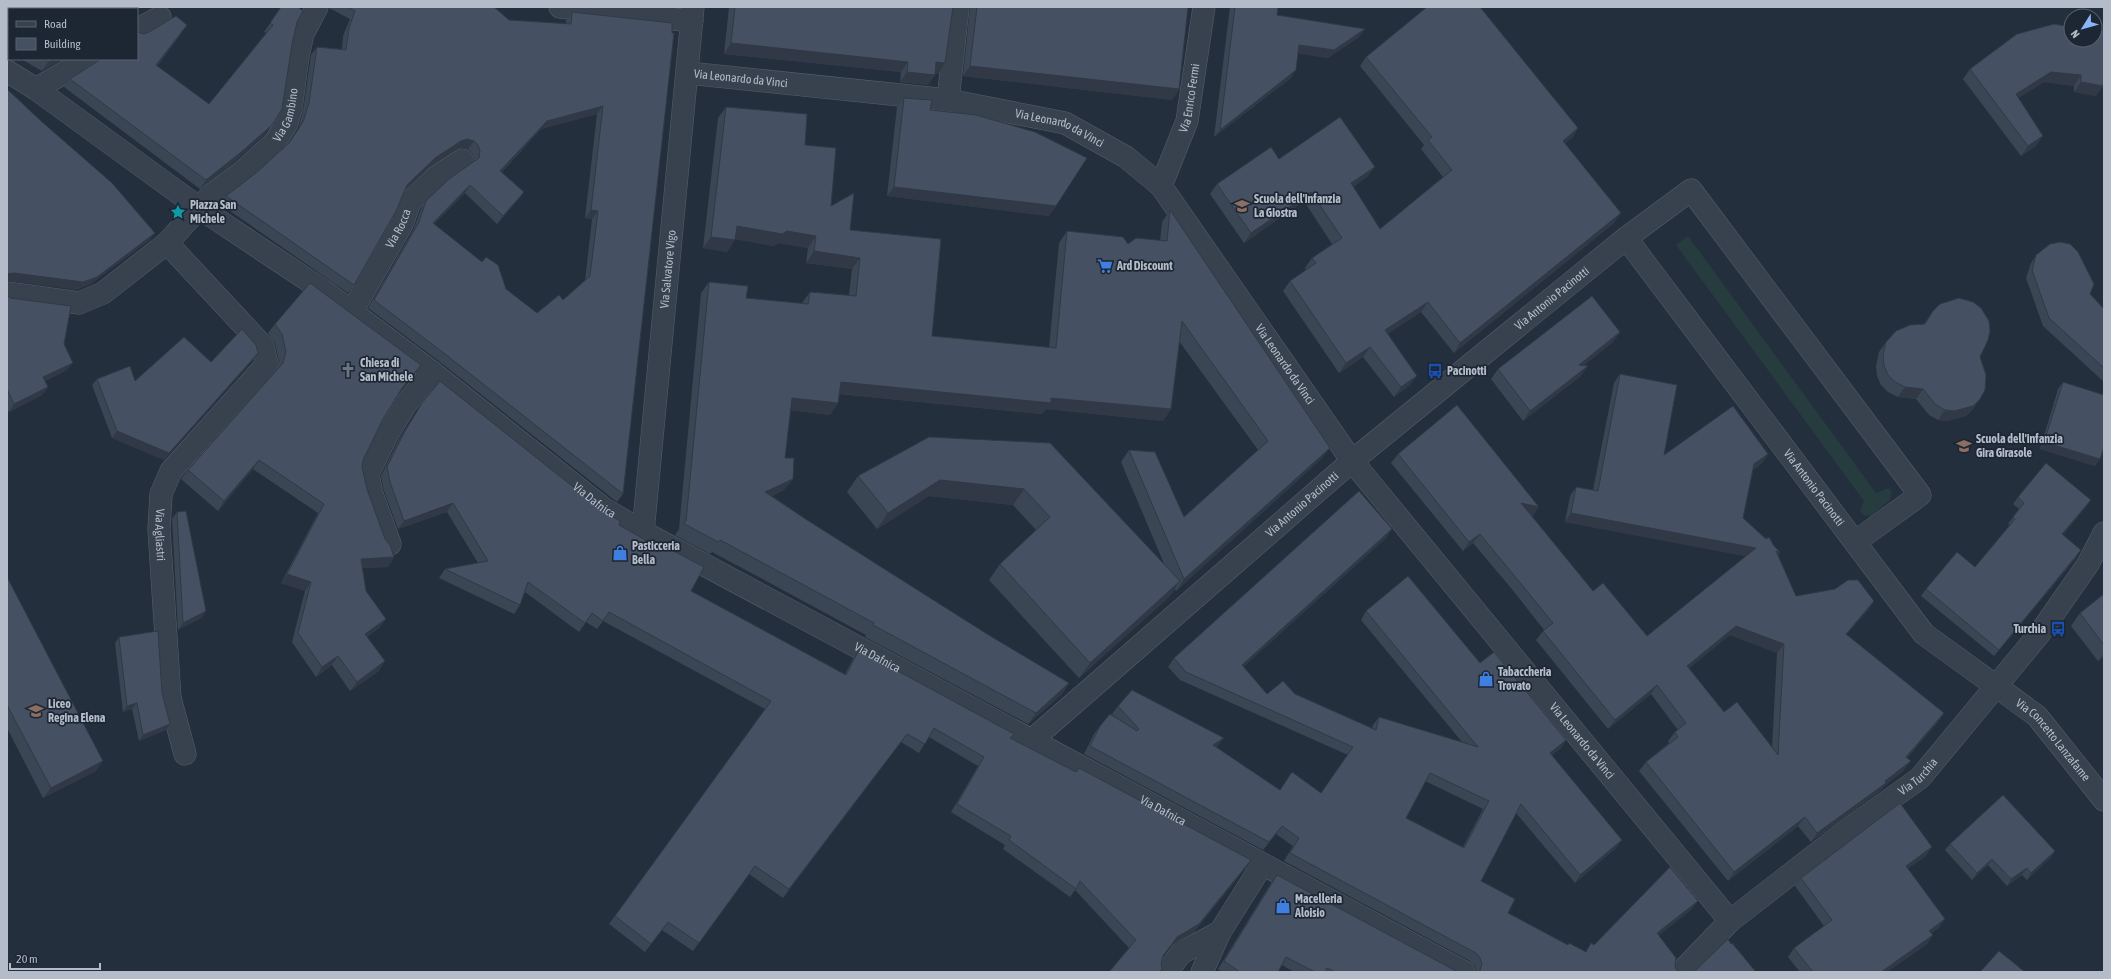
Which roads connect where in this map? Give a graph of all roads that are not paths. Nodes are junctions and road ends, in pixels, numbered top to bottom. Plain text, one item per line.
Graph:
1 (317, 7) edge
2 (560, 7) edge
3 (958, 7) edge
4 (1204, 7) edge
5 (693, 14) edge
6 (160, 17) dead end
7 (138, 29) edge
8 (86, 60) edge
9 (7, 71) edge
10 (688, 74) junction
11 (36, 89) junction
12 (948, 100) junction
13 (462, 160) dead end
14 (1161, 186) junction
15 (204, 201) junction
16 (1626, 238) junction
17 (163, 247) junction
18 (7, 293) edge
19 (351, 313) junction
20 (432, 372) junction
21 (1352, 461) junction
22 (643, 532) junction
23 (2104, 534) edge
24 (1855, 542) junction
25 (390, 544) edge
26 (1996, 687) junction
27 (1033, 739) junction
28 (185, 754) dead end
29 (2104, 800) edge
30 (1262, 865) junction
31 (1730, 921) junction
32 (1220, 932) junction
33 (1167, 972) edge
34 (1202, 972) edge
35 (1464, 972) edge
36 (1681, 972) edge

1 - 15 street, Via Gambino
2 - 5 street
3 - 12 street
4 - 14 street, Via Enrico Fermi
5 - 10 street, Via Salvatore Vigo
6 - 7 street
8 - 11 street
9 - 11 street
10 - 12 street, Via Leonardo da Vinci
10 - 22 street, Via Salvatore Vigo
11 - 15 street, Via Dafnica
12 - 14 street, Via Leonardo da Vinci
13 - 19 street, Via Rocca
14 - 21 street, Via Leonardo da Vinci
15 - 17 street, Via Gambino
15 - 19 street, Via Dafnica
16 - 21 street, Via Antonio Pacinotti
16 - 24 street, Via Antonio Pacinotti
16 - 24 street
17 - 18 street, Via Gambino
17 - 28 street, Via Agliastri
19 - 20 street, Via Dafnica
20 - 22 street, Via Dafnica
20 - 25 street
21 - 27 street, Via Antonio Pacinotti
21 - 31 street, Via Leonardo da Vinci
22 - 27 street, Via Dafnica
23 - 26 street, Via Turchia
24 - 26 street, Via Antonio Pacinotti
26 - 29 street, Via Concetto Lanzafame
26 - 31 street, Via Turchia
27 - 30 street, Via Dafnica
30 - 32 street
30 - 35 street, Via Dafnica
31 - 36 street, Via Turchia
32 - 33 street
32 - 34 street

